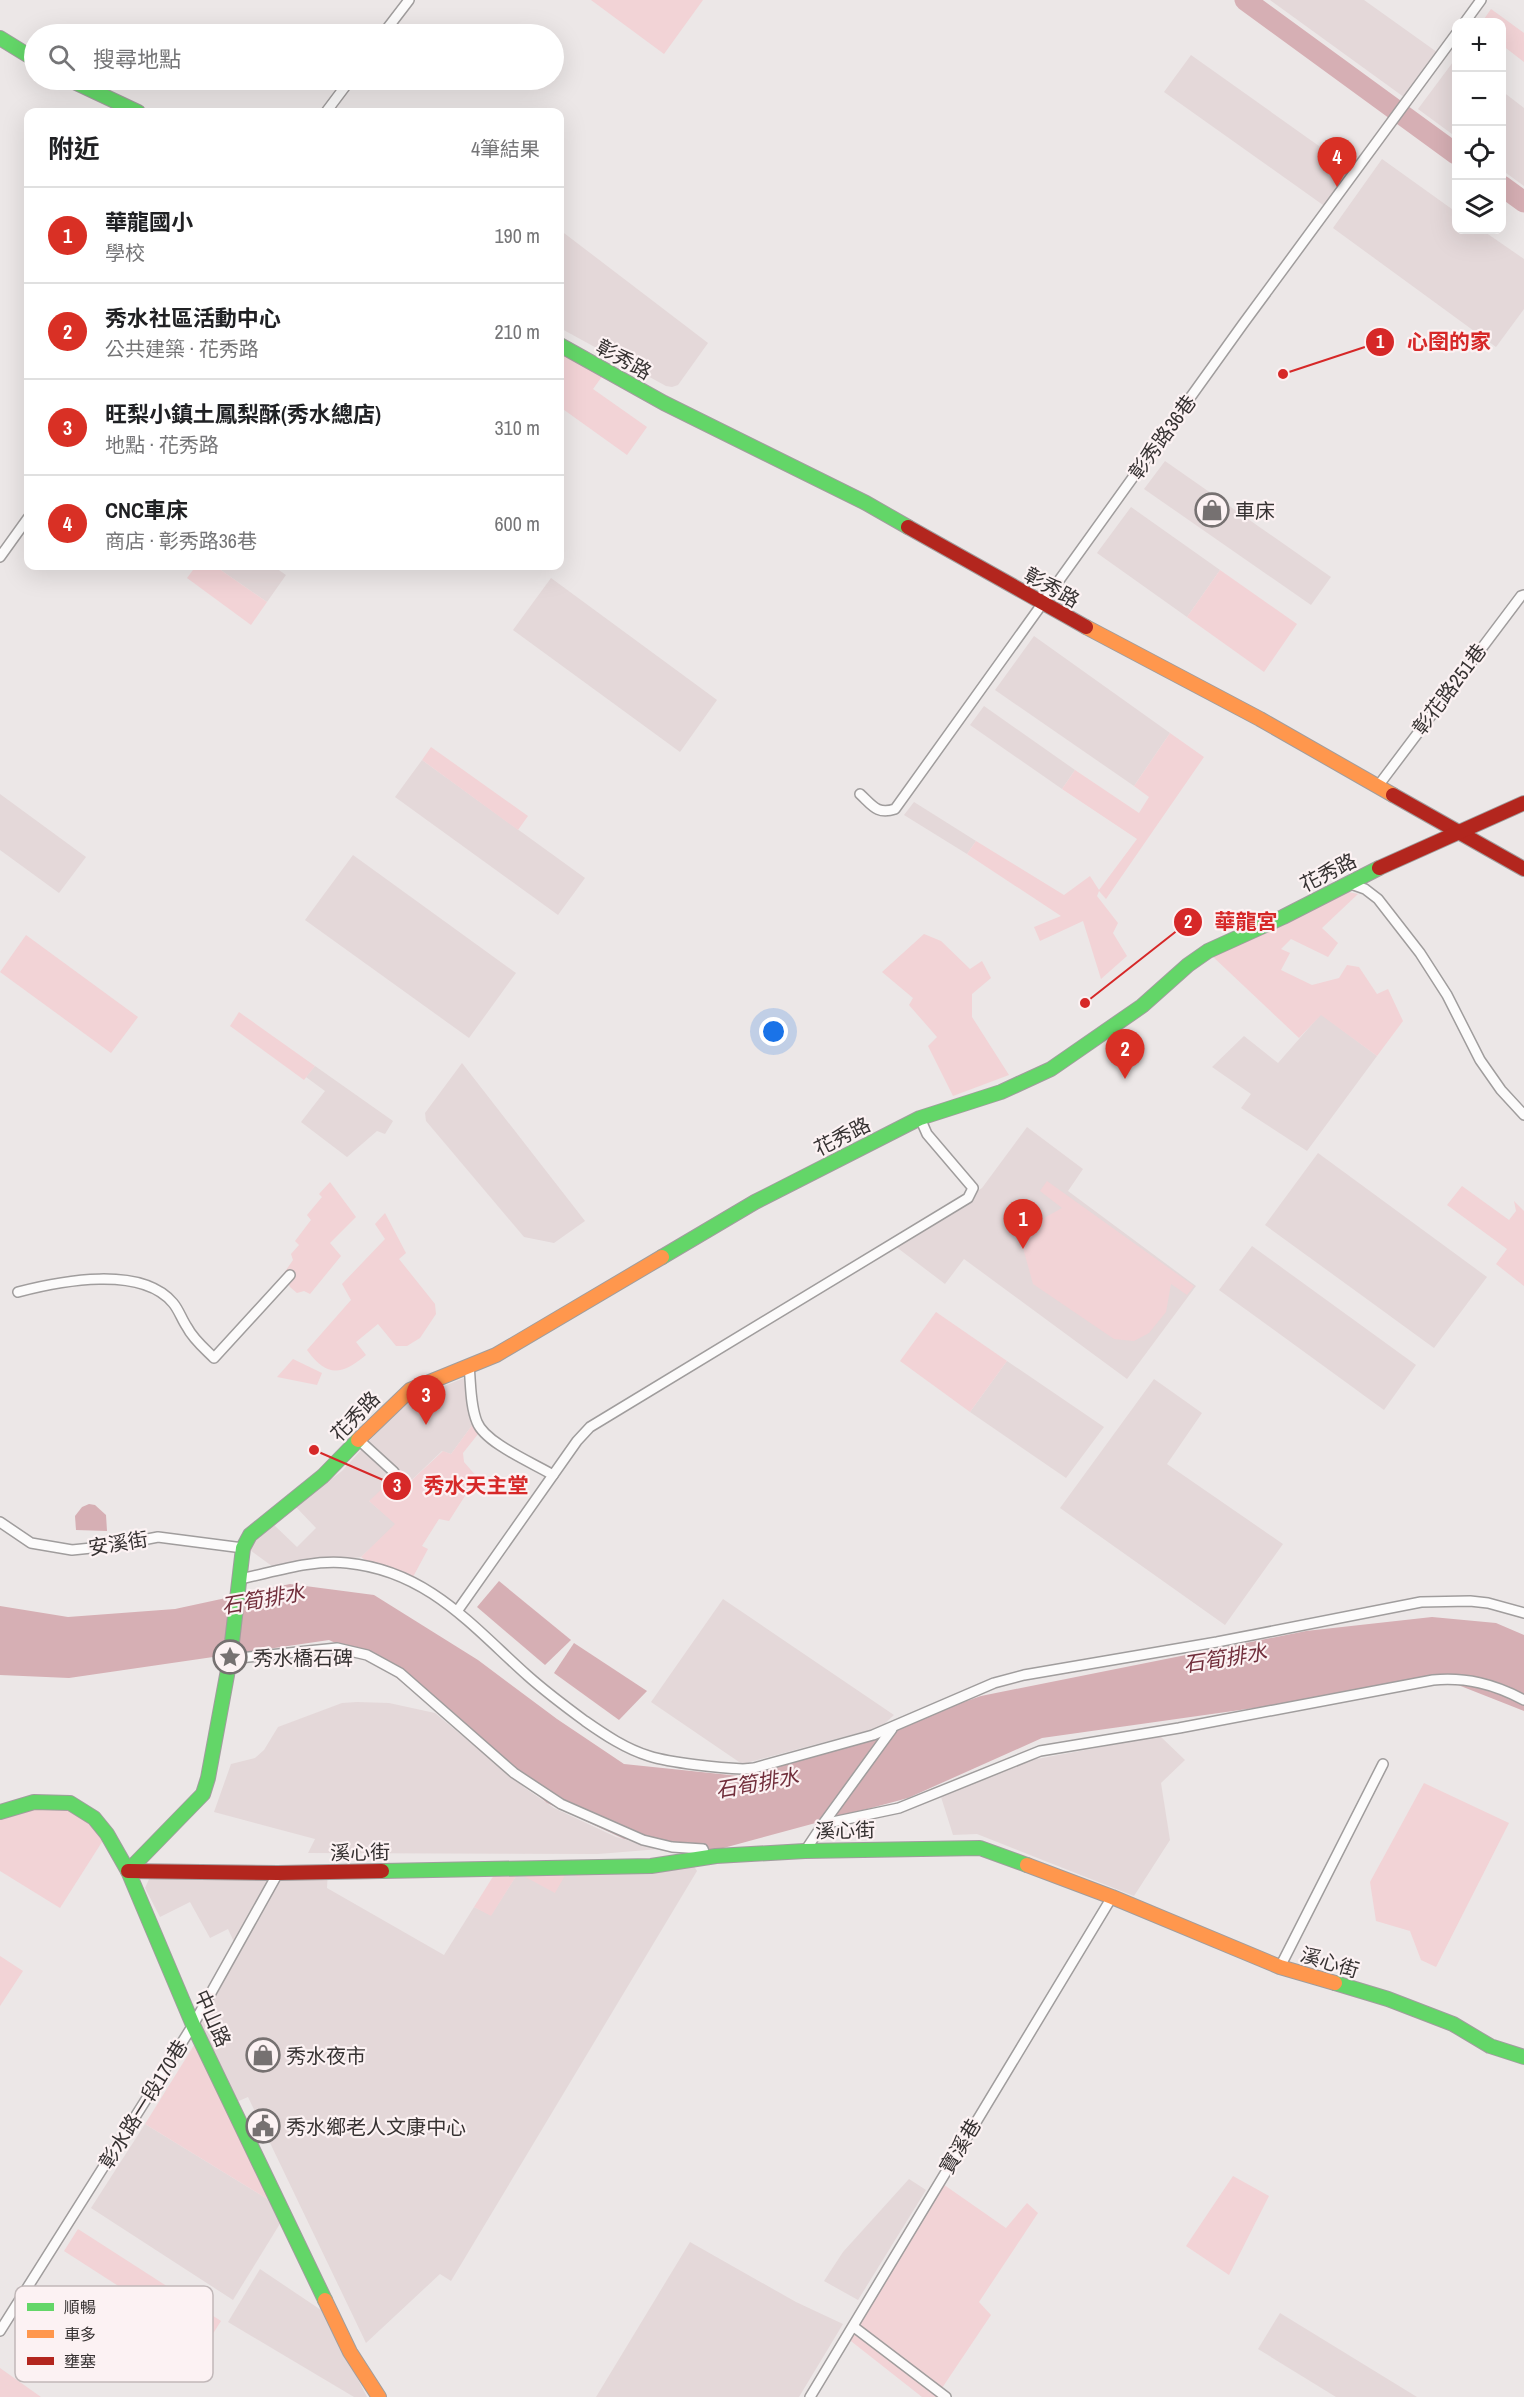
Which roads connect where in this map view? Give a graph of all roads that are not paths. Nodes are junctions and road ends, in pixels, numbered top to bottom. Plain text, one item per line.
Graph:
1 (408, 0) edge
2 (1481, 0) edge
3 (1468, 18) edge
4 (390, 24) edge
5 (0, 38) edge
6 (1452, 40) edge
7 (24, 53) edge
8 (91, 90) edge
9 (342, 90) edge
10 (130, 108) edge
11 (329, 108) edge
12 (564, 347) edge
13 (24, 524) edge
14 (0, 557) edge
15 (1524, 595) edge
16 (1042, 604) junction
17 (1378, 786) junction
18 (860, 794) dead end
19 (1524, 803) edge
20 (1458, 831) junction
21 (1524, 869) edge
22 (1348, 883) junction
23 (1524, 1115) edge
24 (920, 1118) junction
25 (290, 1275) dead end
26 (18, 1292) dead end
27 (469, 1366) junction
28 (360, 1441) junction
29 (394, 1472) dead end
30 (553, 1475) junction
31 (0, 1522) edge
32 (243, 1548) junction
33 (240, 1579) junction
34 (458, 1610) junction
35 (1524, 1613) edge
36 (230, 1659) junction
37 (1524, 1700) edge
38 (892, 1728) junction
39 (1383, 1764) dead end
40 (0, 1812) edge
41 (823, 1824) junction
42 (805, 1851) junction
43 (706, 1857) junction
44 (128, 1872) junction
45 (278, 1873) junction
46 (1112, 1897) junction
47 (1280, 1967) junction
48 (193, 2025) junction
49 (1524, 2057) edge
50 (28, 2286) edge
51 (15, 2307) edge
52 (854, 2327) junction
53 (0, 2331) edge
54 (379, 2397) edge
55 (810, 2397) edge
56 (946, 2397) edge

1 - 4 street
2 - 3 street
5 - 7 street
6 - 16 street, 彰秀路36巷
8 - 10 street
9 - 11 street
12 - 16 street, 彰秀路
13 - 14 street
15 - 17 street, 彰花路251巷
16 - 17 street, 彰秀路
16 - 18 street, 彰秀路36巷
17 - 20 street, 彰秀路
19 - 20 street, 花秀路
20 - 21 street, 彰秀路
20 - 22 street, 花秀路
22 - 23 street
22 - 24 street, 花秀路
24 - 27 street, 花秀路
24 - 30 street
25 - 26 street
27 - 28 street, 花秀路
27 - 30 street
28 - 29 street
28 - 32 street, 花秀路
30 - 34 street
31 - 32 street, 安溪街
32 - 33 street
33 - 34 street
33 - 36 street
34 - 38 street
35 - 38 street
36 - 43 street
36 - 44 street
37 - 41 street
38 - 41 street
39 - 47 street
40 - 44 street, 中山路
41 - 42 street
42 - 43 street, 溪心街
42 - 46 street, 溪心街
43 - 45 street, 溪心街
44 - 45 street, 溪心街
44 - 48 street, 中山路
45 - 48 street, 彰水路一段170巷
46 - 47 street, 溪心街
46 - 52 street, 寶溪巷
47 - 49 street, 溪心街
48 - 50 street, 彰水路一段170巷
48 - 54 street, 中山路
51 - 53 street, 彰水路一段170巷
52 - 55 street, 寶溪巷
52 - 56 street

